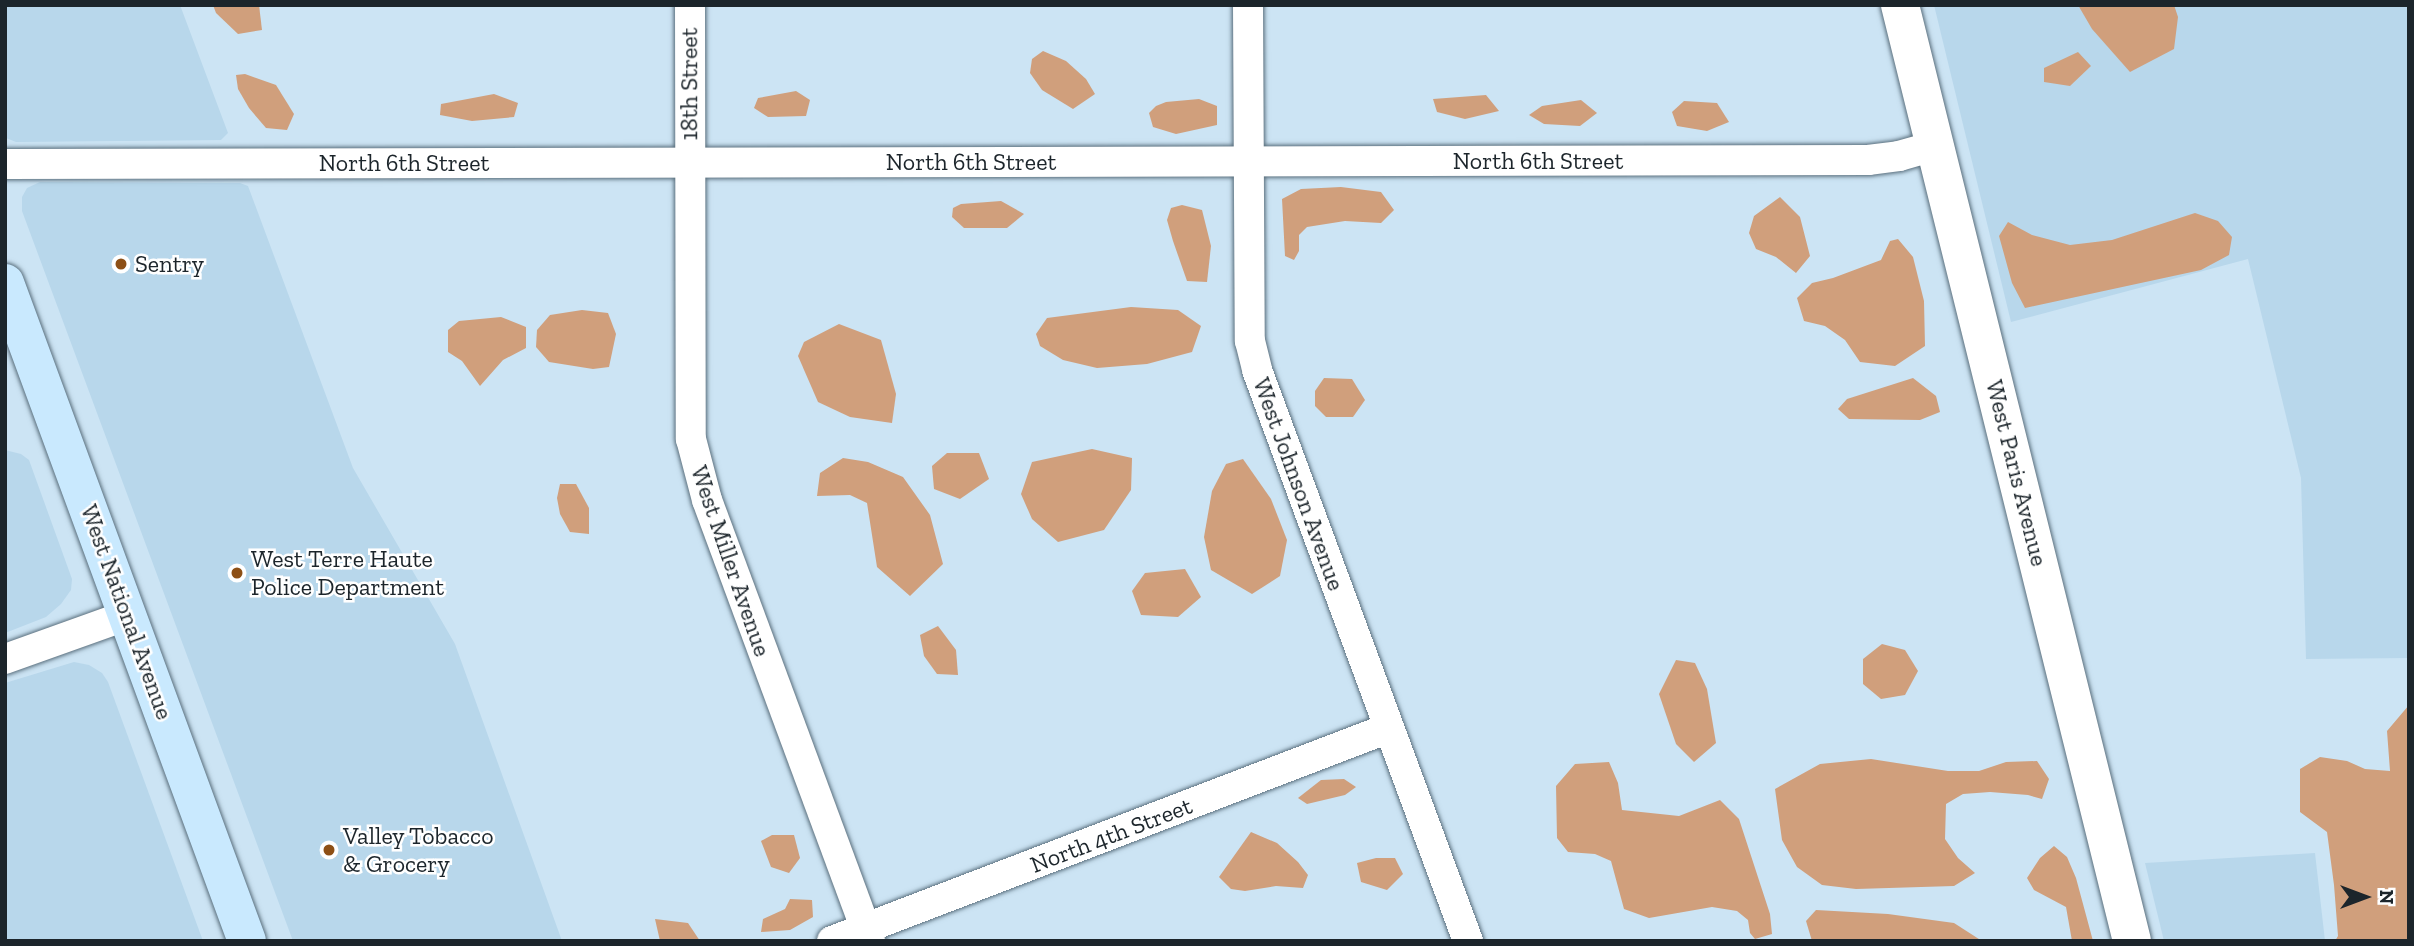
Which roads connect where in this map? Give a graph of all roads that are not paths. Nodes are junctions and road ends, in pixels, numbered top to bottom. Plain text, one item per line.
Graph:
1 (690, 5) edge
2 (1248, 5) edge
3 (1900, 5) edge
4 (1935, 146) junction
5 (1248, 161) junction
6 (689, 162) junction
7 (5, 164) edge
8 (5, 283) edge
9 (128, 615) junction
10 (5, 659) edge
11 (1390, 728) junction
12 (868, 934) edge
13 (247, 941) edge
14 (832, 941) edge
15 (1468, 941) edge
16 (2133, 941) edge

1 - 6 street, 18th Street
2 - 5 street, West Johnson Avenue
3 - 4 main road, West Paris Avenue
4 - 5 street, North 6th Street
4 - 16 main road, West Paris Avenue
5 - 6 street, North 6th Street
5 - 11 street, West Johnson Avenue
6 - 7 street, North 6th Street
6 - 12 street, West Miller Avenue
8 - 9 main road, West National Avenue
9 - 10 street
9 - 13 main road, West National Avenue
11 - 12 street, North 4th Street
11 - 15 street, West Johnson Avenue
12 - 14 street, North 4th Street

